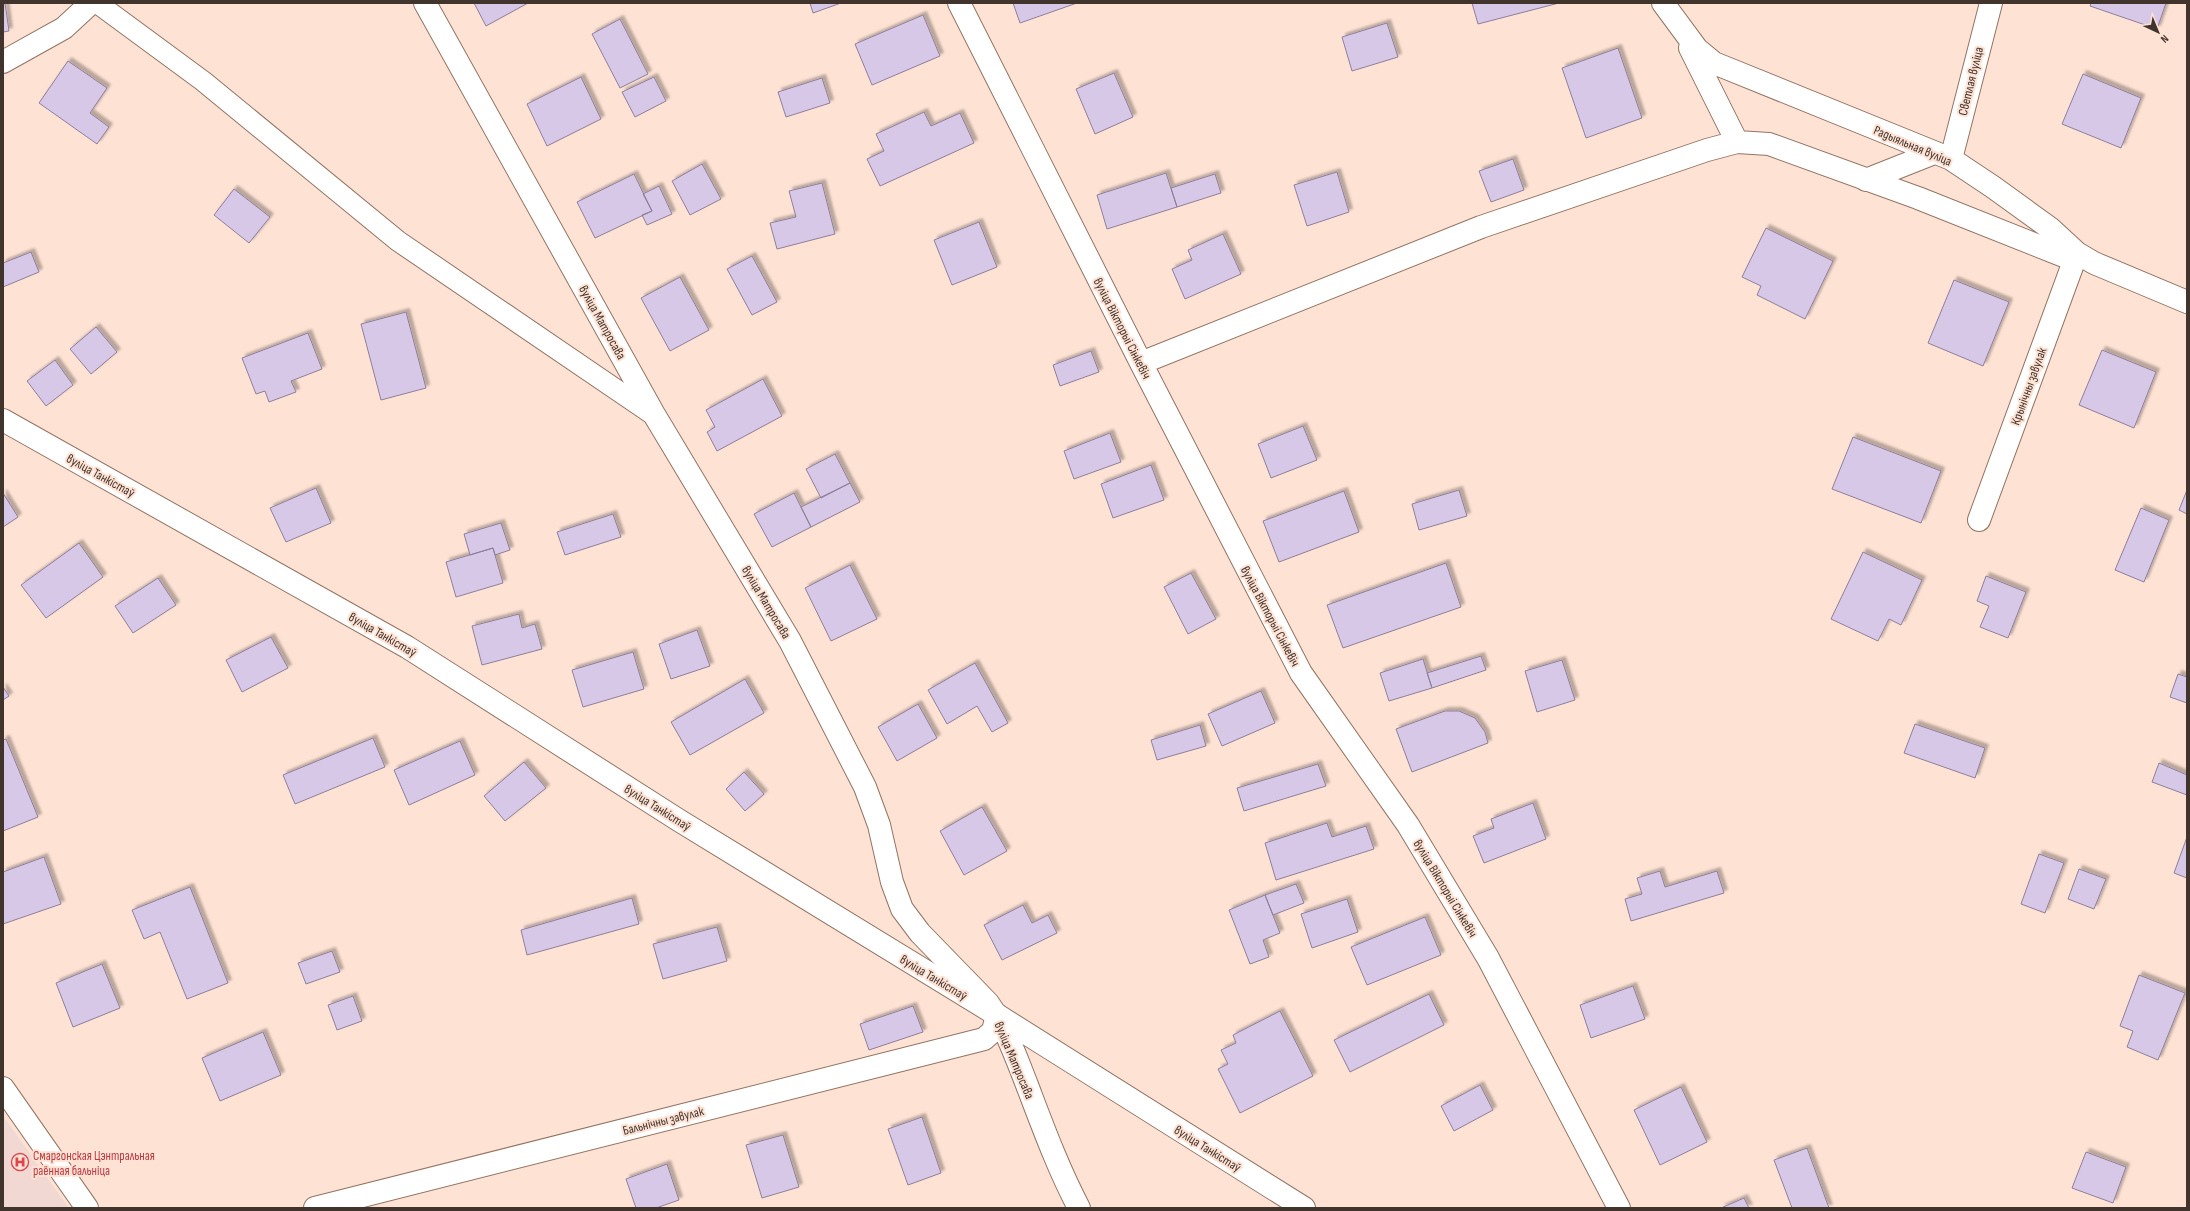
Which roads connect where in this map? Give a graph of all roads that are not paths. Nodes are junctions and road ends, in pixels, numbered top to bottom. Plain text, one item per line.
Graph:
1 (91, 3) edge
2 (97, 3) edge
3 (425, 3) edge
4 (959, 3) edge
5 (1663, 3) edge
6 (1991, 3) edge
7 (1682, 32) junction
8 (3, 62) edge
9 (1737, 142) junction
10 (1942, 156) junction
11 (1866, 180) junction
12 (2075, 257) junction
13 (2187, 302) edge
14 (1141, 363) junction
15 (655, 416) junction
16 (3, 420) edge
17 (1979, 520) dead end
18 (997, 1015) junction
19 (3, 1088) edge
20 (87, 1208) edge
21 (315, 1208) edge
22 (1079, 1208) edge
23 (1304, 1208) edge
24 (1619, 1208) edge

1 - 8 street
2 - 15 lane
3 - 15 street, вуліца Матросава
4 - 14 street, вуліца Вікторыі Сінкевіч
5 - 7 street, Радыяльная вуліца
6 - 10 street, Светлая вуліца
7 - 9 street
7 - 10 street, Радыяльная вуліца
9 - 11 street
9 - 14 street
10 - 11 street
10 - 12 street, Радыяльная вуліца
11 - 12 street
12 - 13 street, Радыяльная вуліца
12 - 17 street, Крынічны завулак
14 - 24 street, вуліца Вікторыі Сінкевіч
15 - 18 street, вуліца Матросава
16 - 18 street, вуліца Танкістаў
18 - 21 street, Бальнічны завулак
18 - 22 street, вуліца Матросава
18 - 23 street, вуліца Танкістаў
19 - 20 street

